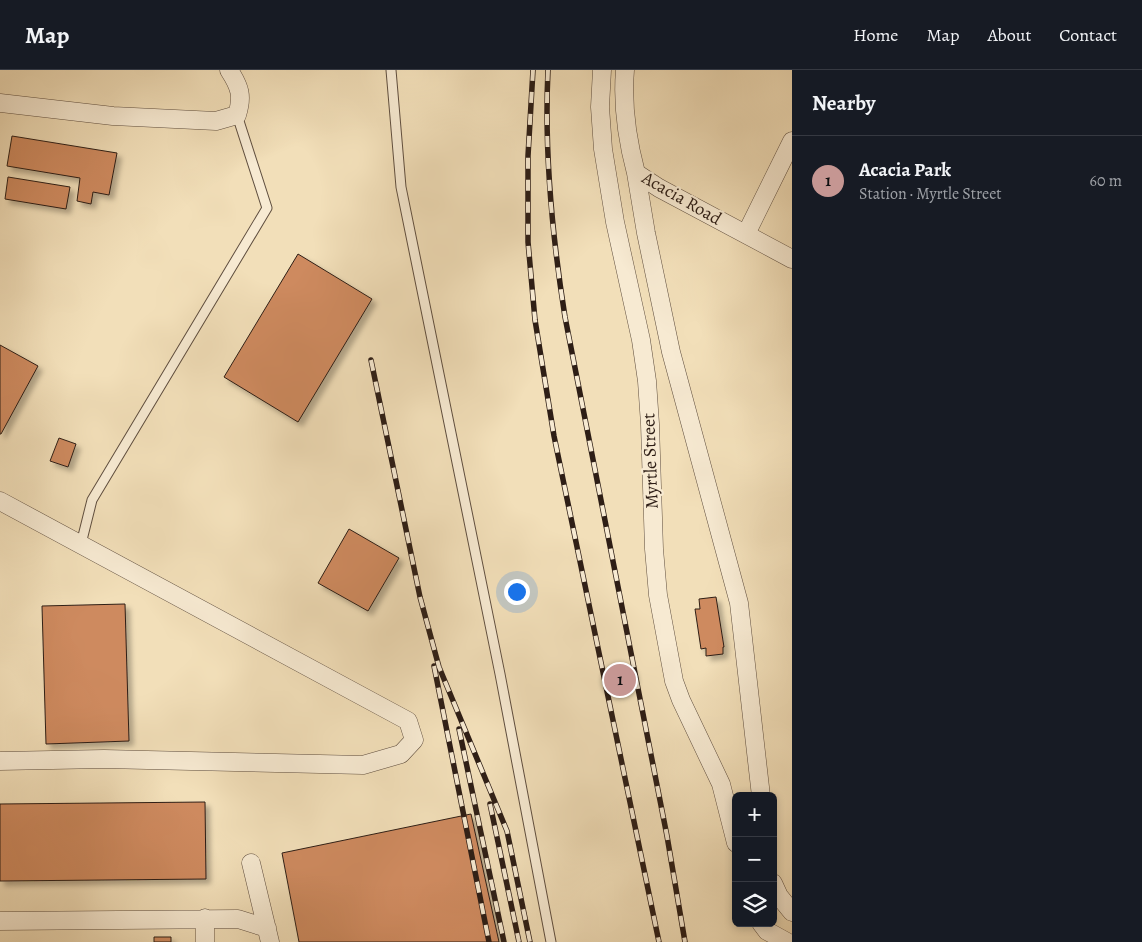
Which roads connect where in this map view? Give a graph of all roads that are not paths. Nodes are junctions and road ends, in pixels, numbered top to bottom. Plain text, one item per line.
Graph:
1 (229, 70) edge
2 (391, 70) edge
3 (602, 70) edge
4 (625, 70) edge
5 (0, 103) edge
6 (237, 115) junction
7 (792, 142) edge
8 (636, 173) junction
9 (746, 234) junction
10 (792, 259) edge
11 (0, 501) edge
12 (81, 544) junction
13 (0, 761) edge
14 (761, 792) edge
15 (734, 837) edge
16 (251, 863) dead end
17 (777, 891) edge
18 (792, 912) edge
19 (205, 918) junction
20 (0, 920) edge
21 (764, 927) edge
22 (269, 935) edge
23 (205, 942) edge
24 (550, 942) edge
25 (787, 942) edge

1 - 6 street
2 - 24 lane
3 - 15 street, Myrtle Street
4 - 8 street, Acacia Road
5 - 6 street
6 - 12 lane
7 - 9 street
8 - 9 street, Acacia Road
8 - 14 street
9 - 10 street, Acacia Road
11 - 12 street
12 - 13 street
16 - 22 street
17 - 18 street
19 - 20 street
19 - 22 street
19 - 23 street
21 - 25 street

